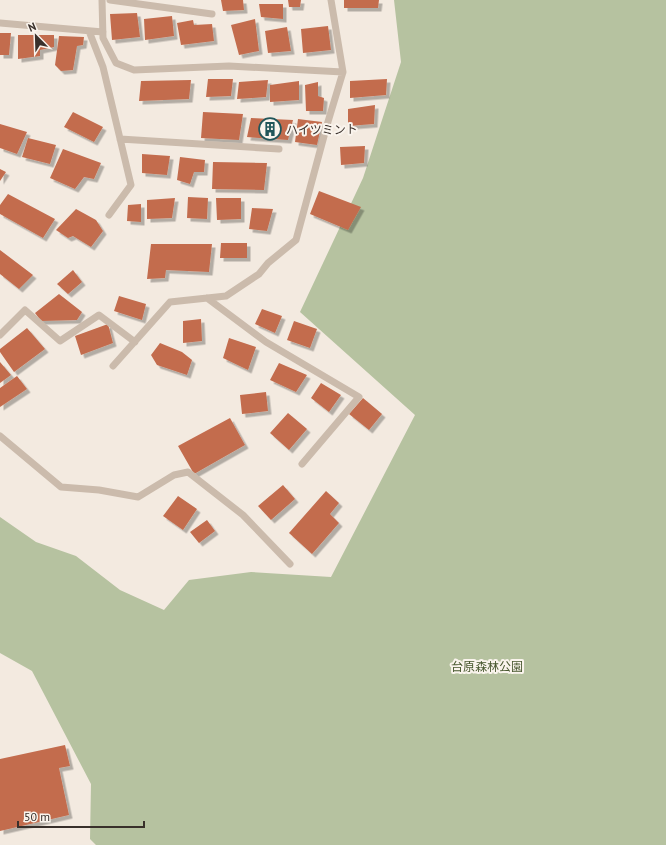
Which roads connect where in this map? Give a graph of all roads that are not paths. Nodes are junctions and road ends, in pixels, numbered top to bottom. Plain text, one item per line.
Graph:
1 (102, 0) edge
2 (110, 0) edge
3 (331, 0) edge
4 (212, 14) dead end
5 (0, 23) edge
6 (89, 31) junction
7 (103, 32) junction
8 (343, 72) junction
9 (120, 139) junction
10 (279, 149) dead end
11 (109, 215) dead end
12 (207, 298) junction
13 (0, 335) edge
14 (135, 342) junction
15 (114, 366) dead end
16 (0, 436) edge
17 (302, 464) dead end
18 (290, 564) dead end

1 - 7 lane
2 - 4 lane
3 - 8 lane
5 - 6 lane
6 - 7 lane
6 - 9 lane
7 - 8 lane
8 - 12 lane
9 - 10 lane
9 - 11 lane
12 - 14 lane
12 - 17 lane
13 - 14 lane
14 - 15 lane
16 - 18 lane

